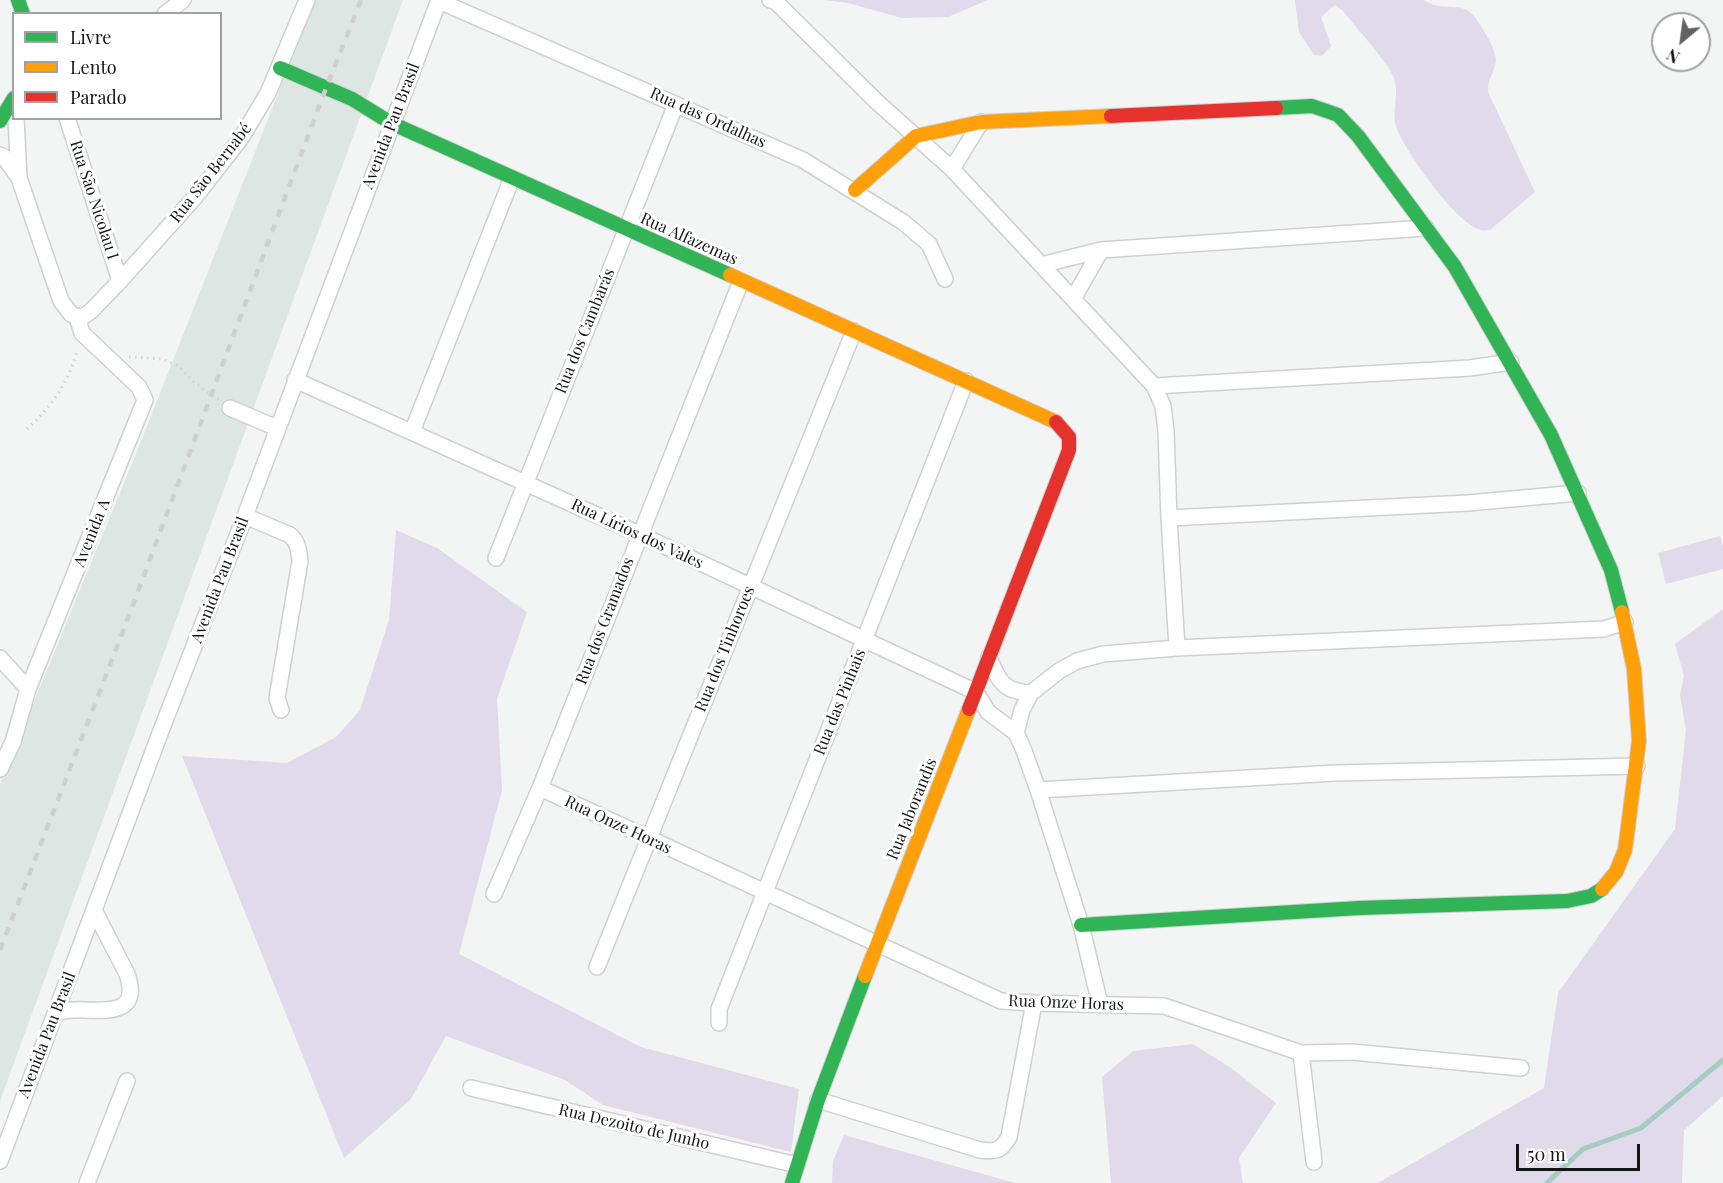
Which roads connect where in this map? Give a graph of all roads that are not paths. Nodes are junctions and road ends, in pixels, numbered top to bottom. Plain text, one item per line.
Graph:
1 (183, 0) edge
2 (306, 0) edge
3 (439, 0) edge
4 (770, 0) edge
5 (168, 12) edge
6 (280, 68) junction
7 (12, 101) edge
8 (676, 104) junction
9 (16, 120) edge
10 (68, 120) edge
11 (0, 121) edge
12 (981, 122) junction
13 (391, 123) junction
14 (916, 136) junction
15 (0, 154) edge
16 (952, 169) junction
17 (19, 178) junction
18 (512, 178) junction
19 (855, 190) junction
20 (1426, 228) junction
21 (626, 229) junction
22 (1101, 250) junction
23 (1041, 265) junction
24 (945, 279) dead end
25 (120, 281) junction
26 (741, 281) junction
27 (1073, 299) junction
28 (77, 316) junction
29 (854, 331) junction
30 (1511, 362) junction
31 (295, 380) junction
32 (966, 381) junction
33 (1154, 386) junction
34 (230, 408) road end
35 (278, 428) junction
36 (412, 432) junction
37 (1069, 450) joint
38 (525, 483) junction
39 (1578, 492) junction
40 (245, 516) junction
41 (1169, 518) junction
42 (639, 534) junction
43 (496, 558) dead end
44 (751, 587) junction
45 (1625, 622) junction
46 (864, 640) junction
47 (1177, 648) junction
48 (989, 657) junction
49 (0, 658) edge
50 (28, 688) junction
51 (976, 692) junction
52 (1031, 693) junction
53 (281, 710) dead end
54 (1016, 733) junction
55 (1637, 766) junction
56 (0, 769) edge
57 (540, 788) junction
58 (1038, 790) junction
59 (648, 839) junction
60 (764, 893) junction
61 (494, 894) dead end
62 (94, 910) junction
63 (1081, 925) junction
64 (877, 945) junction
65 (597, 967) dead end
66 (1034, 1003) junction
67 (1100, 1004) junction
68 (56, 1012) junction
69 (719, 1023) dead end
70 (1301, 1053) junction
71 (1521, 1068) dead end
72 (128, 1081) dead end
73 (471, 1088) dead end
74 (818, 1100) junction
75 (0, 1161) edge
76 (1314, 1162) dead end
77 (797, 1165) junction
78 (87, 1183) edge
79 (792, 1183) edge

1 - 5 street
2 - 6 street, Rua São Bernabé
3 - 8 street, Rua das Ordalhas
3 - 13 street, Avenida Pau Brasil
4 - 14 street
6 - 13 street, Rua Alfazemas
6 - 25 street, Rua São Bernabé
7 - 11 street
8 - 19 street, Rua das Ordalhas
8 - 21 street, Rua dos Cambarás
9 - 17 street
10 - 25 street, Rua São Nicolau I
12 - 14 street
12 - 16 street
12 - 20 street
13 - 18 street, Rua Alfazemas
13 - 31 street, Avenida Pau Brasil
14 - 16 street
14 - 19 street
15 - 17 street
16 - 23 street
17 - 28 street
18 - 21 street, Rua Alfazemas
18 - 36 street
19 - 24 street, Rua das Ordalhas
20 - 22 street
20 - 30 street
21 - 26 street, Rua Alfazemas
21 - 38 street, Rua dos Cambarás
22 - 23 street
22 - 27 street
23 - 27 street
25 - 28 street, Rua São Bernabé
26 - 29 street, Rua Alfazemas
26 - 42 street, Rua dos Gramados
27 - 33 street
28 - 50 street, Avenida A
29 - 32 street, Rua Alfazemas
29 - 44 street, Rua dos Tinhoroes
30 - 33 street
30 - 39 street
31 - 35 street, Avenida Pau Brasil
31 - 36 street, Rua Lírios dos Vales
32 - 37 street, Rua Alfazemas
32 - 46 street, Rua das Pinhais
33 - 41 street
34 - 35 street
35 - 40 street, Avenida Pau Brasil
36 - 38 street, Rua Lírios dos Vales
37 - 48 street, Rua Jaborandis
38 - 42 street, Rua Lírios dos Vales
38 - 43 street, Rua dos Cambarás
39 - 41 street
39 - 45 street
40 - 53 street
40 - 62 street, Avenida Pau Brasil
41 - 47 street
42 - 44 street, Rua Lírios dos Vales
42 - 57 street, Rua dos Gramados
44 - 46 street, Rua Lírios dos Vales
44 - 59 street, Rua dos Tinhoroes
45 - 47 street
45 - 55 street
46 - 51 street, Rua Lírios dos Vales
46 - 60 street, Rua das Pinhais
47 - 52 street
48 - 51 street, Rua Jaborandis
48 - 52 street
49 - 50 street
50 - 56 street, Avenida A
51 - 54 street
51 - 64 street, Rua Jaborandis
52 - 54 street
54 - 58 street
55 - 58 street
55 - 63 street
57 - 59 street, Rua Onze Horas
57 - 61 street, Rua dos Gramados
58 - 63 street
59 - 60 street, Rua Onze Horas
59 - 65 street, Rua dos Tinhoroes
60 - 64 street, Rua Onze Horas
60 - 69 street, Rua das Pinhais
62 - 68 street, Avenida Pau Brasil
62 - 68 street
63 - 67 street
64 - 66 street, Rua Onze Horas
64 - 74 street, Rua Jaborandis
66 - 67 street, Rua Onze Horas
66 - 74 street
67 - 70 street, Rua Onze Horas
68 - 75 street, Avenida Pau Brasil
70 - 71 street, Rua Onze Horas
70 - 76 street
72 - 78 street
73 - 77 street, Rua Dezoito de Junho
74 - 77 street, Rua Jaborandis
77 - 79 street, Rua Jaborandis

